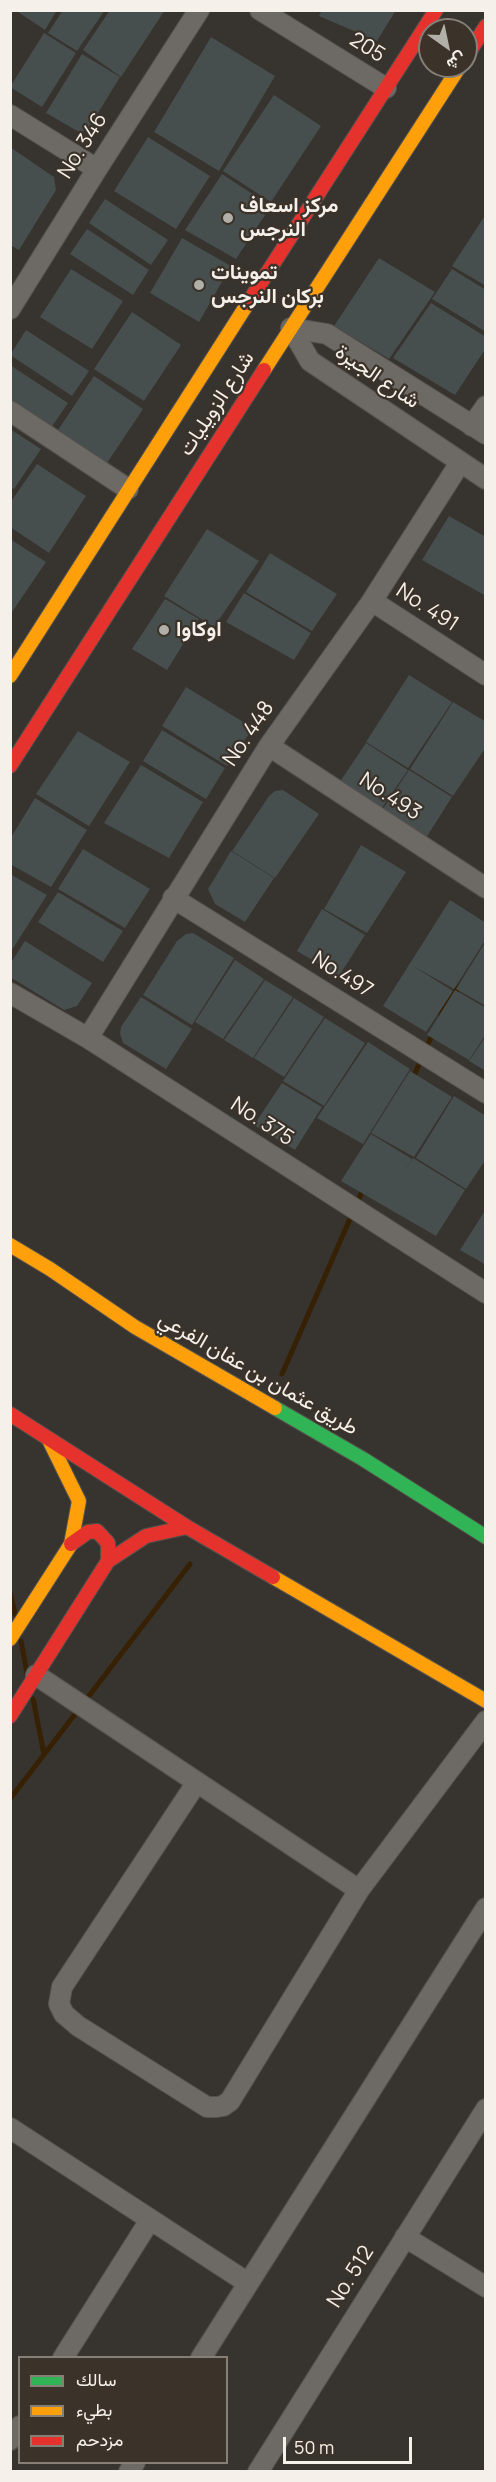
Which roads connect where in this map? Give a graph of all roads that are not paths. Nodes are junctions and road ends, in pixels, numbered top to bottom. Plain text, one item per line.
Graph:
1 (199, 10) edge
2 (261, 10) edge
3 (436, 10) edge
4 (452, 78) edge
5 (386, 88) junction
6 (10, 115) edge
7 (97, 169) junction
8 (10, 309) edge
9 (291, 328) junction
10 (486, 406) edge
11 (10, 411) edge
12 (479, 430) edge
13 (460, 463) junction
14 (486, 479) edge
15 (129, 489) junction
16 (372, 601) junction
17 (486, 675) edge
18 (10, 676) edge
19 (268, 746) junction
20 (10, 766) edge
21 (486, 888) edge
22 (173, 898) junction
23 (10, 993) edge
24 (88, 1038) junction
25 (486, 1093) edge
26 (10, 1245) edge
27 (486, 1293) edge
28 (10, 1414) edge
29 (49, 1439) junction
30 (187, 1527) junction
31 (486, 1537) edge
32 (71, 1544) junction
33 (108, 1561) junction
34 (10, 1639) edge
35 (36, 1675) junction
36 (486, 1701) edge
37 (10, 1716) edge
38 (486, 1721) edge
39 (197, 1782) junction
40 (359, 1890) junction
41 (486, 1908) edge
42 (486, 2109) edge
43 (10, 2128) edge
44 (150, 2220) junction
45 (405, 2236) junction
46 (248, 2283) junction
47 (486, 2287) edge
48 (64, 2356) edge
49 (202, 2356) edge
50 (258, 2472) edge

1 - 7 street, No. 346
2 - 5 street, 205
3 - 5 street, شارع الزويليات
4 - 9 street, شارع الزويليات
5 - 15 street, شارع الزويليات
6 - 7 street
7 - 8 street, No. 346
9 - 12 street, شارع الجيرة
9 - 13 street, شارع الجيرة
9 - 20 street, شارع الزويليات
10 - 12 street
11 - 15 street
13 - 14 street, شارع الجيرة
13 - 16 street, No. 448
15 - 18 street, شارع الزويليات
16 - 17 street, No. 491
16 - 19 street, No. 448
19 - 21 street, No.493
19 - 22 street, No. 448
22 - 24 street, No. 448
22 - 25 street, No.497
23 - 24 street, No. 375
24 - 27 street, No. 375
26 - 31 street, طريق عثمان بن عفان الفرعي
28 - 29 street
29 - 30 street
29 - 32 street
30 - 33 street
30 - 36 street
32 - 33 street
32 - 34 street
33 - 35 street
35 - 37 street
35 - 39 street
38 - 40 street
39 - 40 street
39 - 40 street
41 - 46 street
42 - 45 street, No. 512
43 - 44 street
44 - 46 street
44 - 48 street
45 - 47 street
45 - 50 street, No. 512
46 - 49 street

